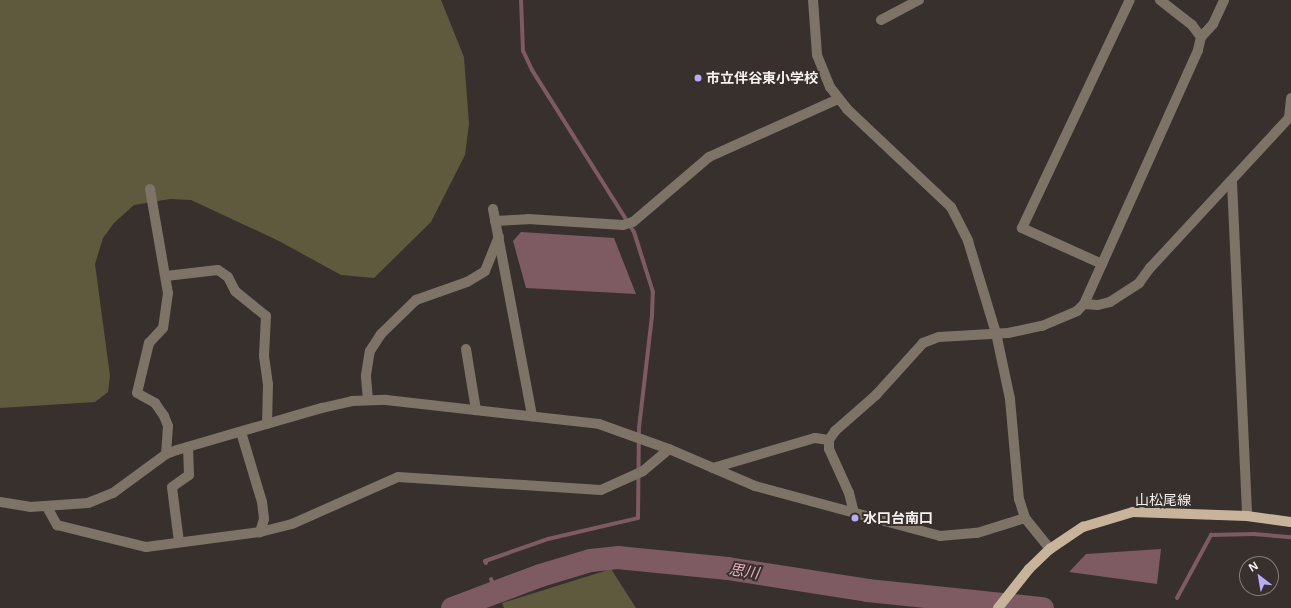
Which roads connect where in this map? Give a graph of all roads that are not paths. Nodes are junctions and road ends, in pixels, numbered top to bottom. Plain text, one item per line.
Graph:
1 (813, 0) edge
2 (919, 0) edge
3 (1130, 0) edge
4 (1160, 0) edge
5 (1224, 0) edge
6 (882, 20) dead end
7 (1200, 37) junction
8 (1291, 98) edge
9 (838, 99) junction
10 (1232, 182) junction
11 (150, 189) dead end
12 (493, 209) dead end
13 (495, 221) junction
14 (499, 237) junction
15 (1102, 264) junction
16 (166, 276) junction
17 (1084, 304) junction
18 (996, 333) junction
19 (466, 349) dead end
20 (368, 400) junction
21 (476, 410) junction
22 (532, 416) junction
23 (267, 424) junction
24 (241, 432) junction
25 (829, 440) junction
26 (188, 446) junction
27 (669, 449) junction
28 (166, 454) junction
29 (713, 468) junction
30 (0, 502) edge
31 (47, 507) junction
32 (854, 513) junction
33 (1247, 516) junction
34 (1025, 518) junction
35 (1291, 522) edge
36 (260, 532) junction
37 (179, 542) junction
38 (1050, 549) junction
39 (998, 608) edge

1 - 9 street
2 - 6 street
3 - 15 street
4 - 7 street
5 - 7 street
7 - 15 street
8 - 10 street
9 - 13 street
9 - 18 street
10 - 17 street
10 - 33 street
11 - 16 street
12 - 13 street
13 - 14 street
14 - 20 street
14 - 22 street
15 - 17 street
16 - 23 street
16 - 28 street
17 - 18 street
18 - 25 street
18 - 34 street
19 - 21 street
20 - 21 street
20 - 23 street
21 - 22 street
22 - 27 street
23 - 24 street
24 - 26 street
24 - 36 street
25 - 29 street
25 - 32 street
26 - 28 street
26 - 37 street
27 - 29 street
27 - 36 street
28 - 31 street
29 - 32 street
30 - 31 street
31 - 37 street
32 - 34 street
33 - 35 main road, 山松尾線
33 - 38 main road, 山松尾線
34 - 38 street
36 - 37 street
38 - 39 main road, 山松尾線

